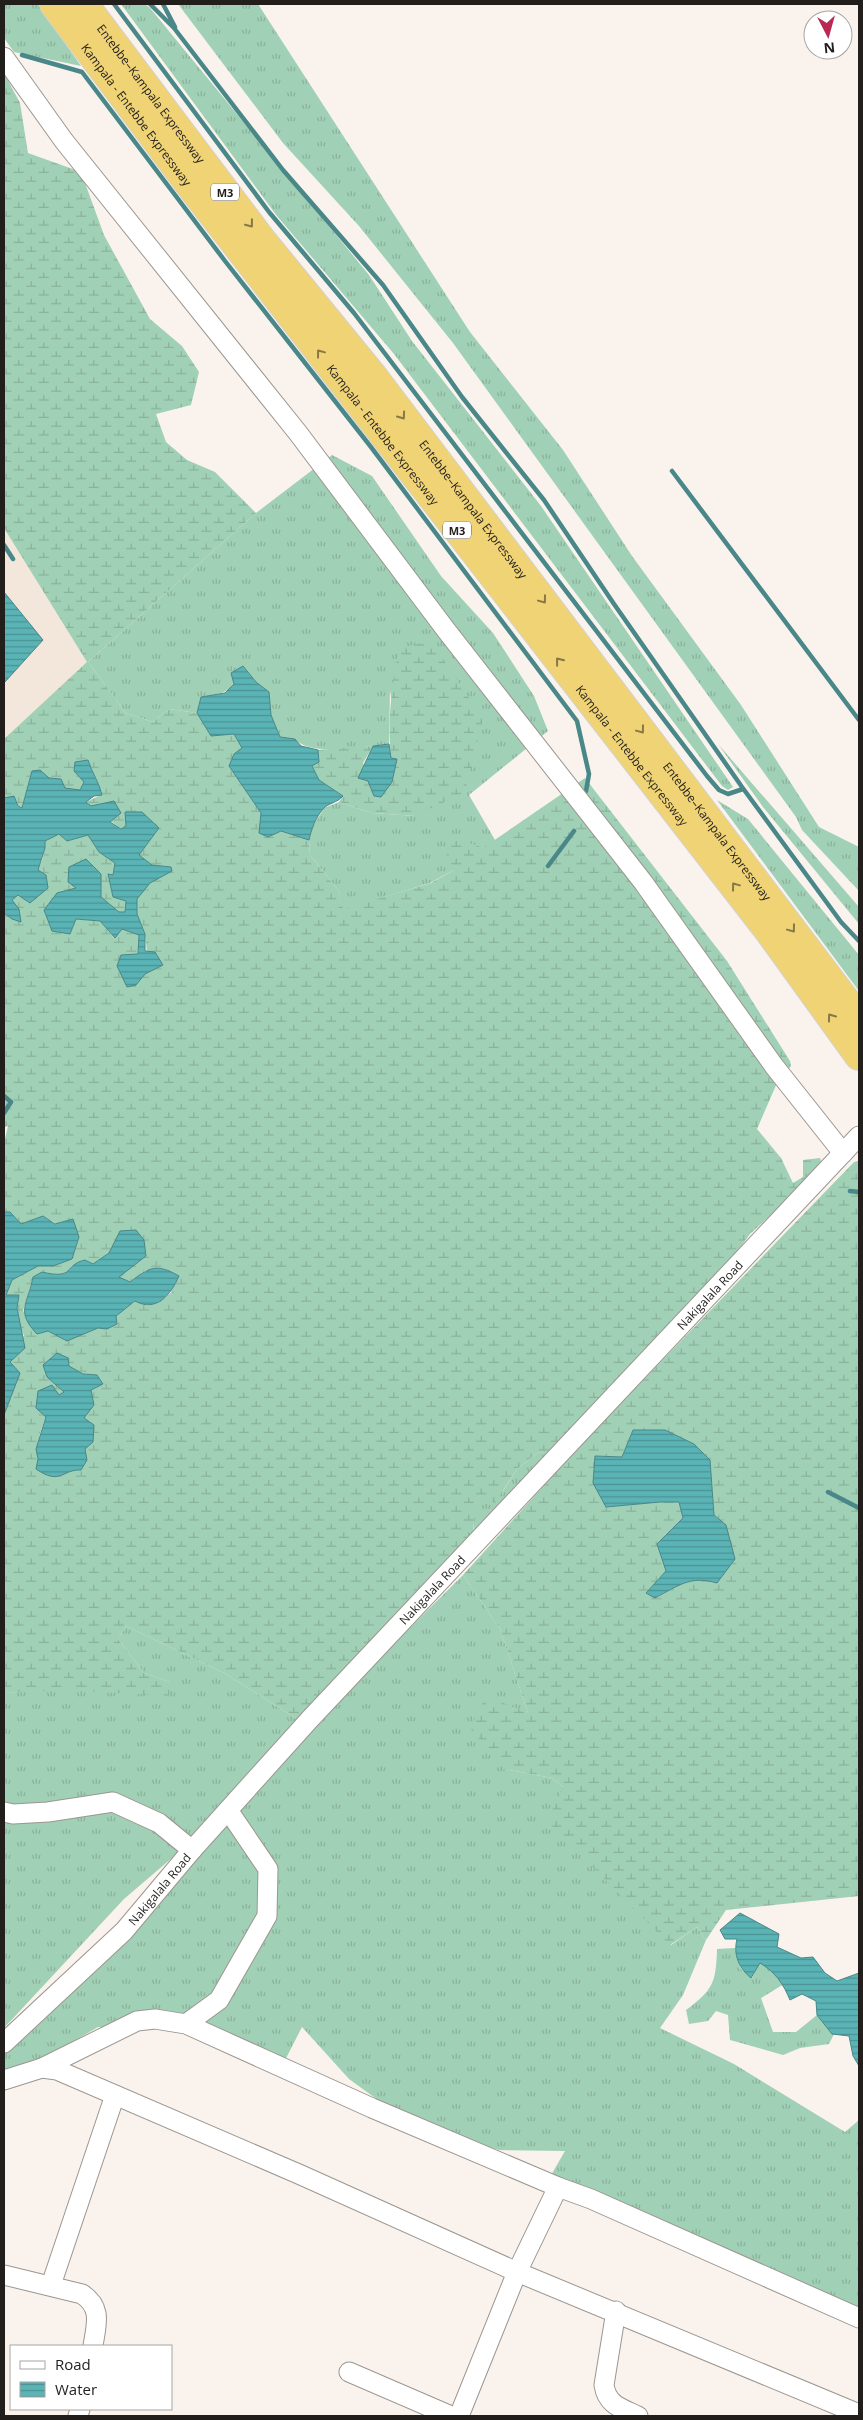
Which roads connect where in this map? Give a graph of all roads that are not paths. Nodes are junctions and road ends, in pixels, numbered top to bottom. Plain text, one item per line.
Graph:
1 (54, 4) edge
2 (84, 4) edge
3 (4, 57) edge
4 (859, 1018) edge
5 (859, 1056) edge
6 (859, 1136) edge
7 (843, 1153) junction
8 (228, 1810) junction
9 (4, 1812) edge
10 (192, 1850) junction
11 (186, 2024) junction
12 (4, 2043) edge
13 (42, 2068) junction
14 (4, 2080) edge
15 (114, 2095) junction
16 (558, 2187) junction
17 (517, 2272) junction
18 (4, 2275) edge
19 (51, 2285) junction
20 (616, 2311) junction
21 (859, 2318) edge
22 (93, 2345) edge
23 (349, 2372) dead end
24 (859, 2414) edge
25 (452, 2416) edge
26 (459, 2416) edge
27 (638, 2416) edge

5 -> 1 highway, Kampala - Entebbe Expressway / M3
2 -> 4 highway, Entebbe–Kampala Expressway / M3
3 - 7 street
6 - 7 street, Nakigalala Road
7 - 8 street, Nakigalala Road
8 - 10 street, Nakigalala Road
8 - 11 street
9 - 10 street
10 - 12 street, Nakigalala Road
11 - 13 street
11 - 16 street
13 - 14 street
13 - 15 street
15 - 17 street
15 - 19 street
16 - 17 street
16 - 21 street
17 - 20 street
17 - 26 street
18 - 19 street
19 - 22 street
20 - 24 street
20 - 27 street
23 - 25 street

